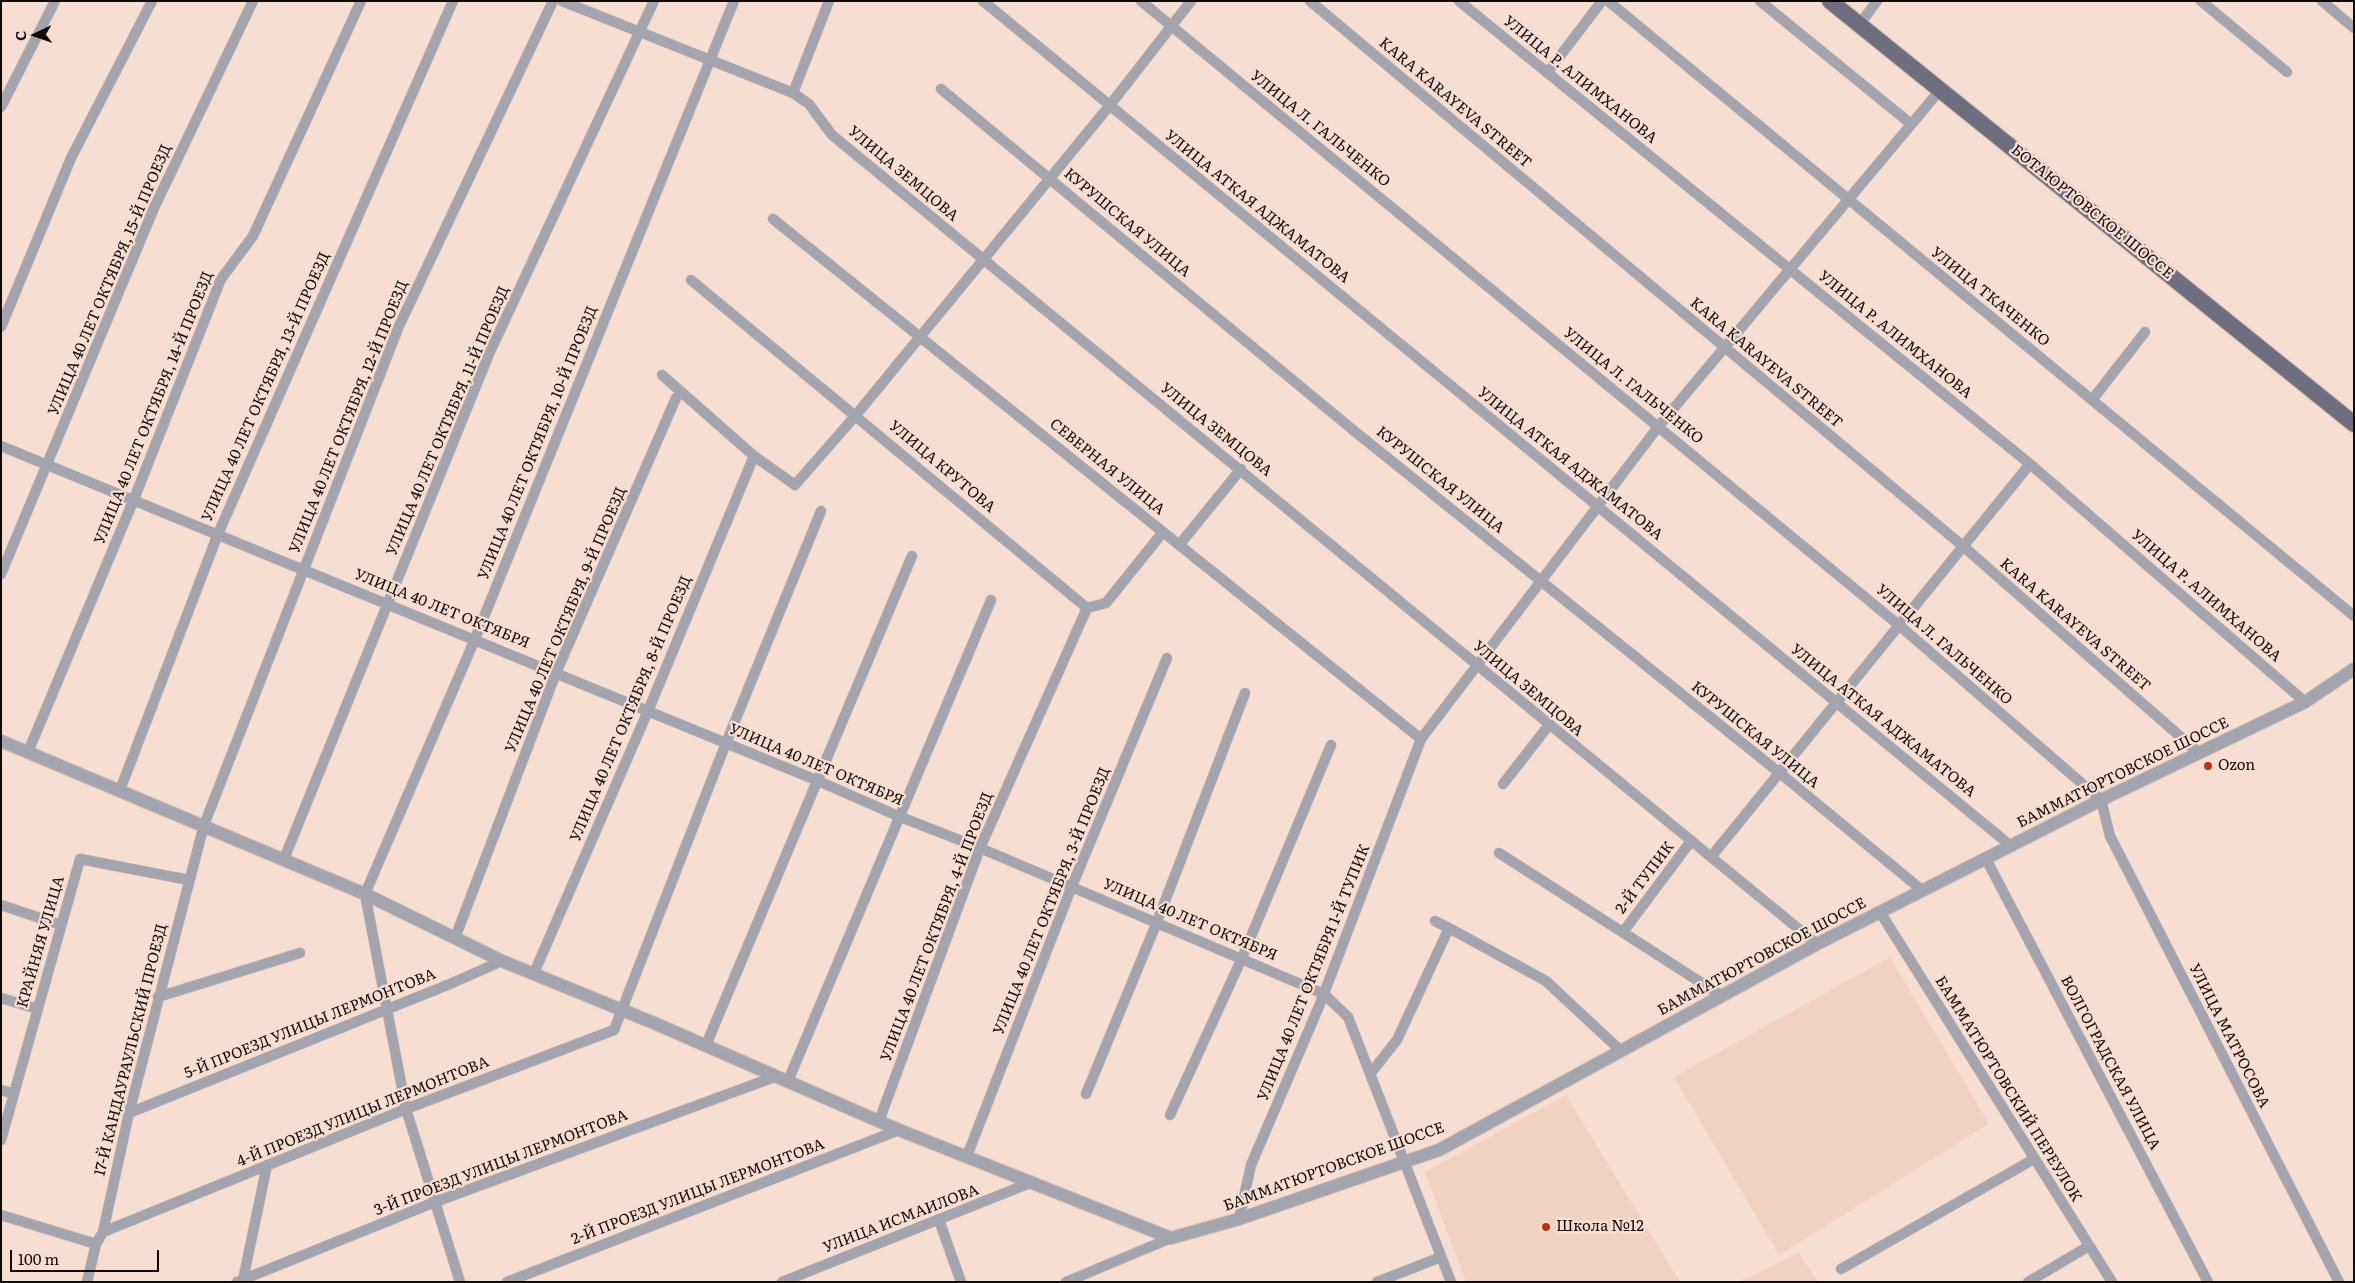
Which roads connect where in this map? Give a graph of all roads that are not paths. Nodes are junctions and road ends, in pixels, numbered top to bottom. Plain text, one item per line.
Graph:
1 (55, 1) edge
2 (152, 1) edge
3 (253, 1) edge
4 (360, 1) edge
5 (453, 1) edge
6 (553, 1) edge
7 (562, 1) edge
8 (654, 1) edge
9 (734, 1) edge
10 (829, 1) edge
11 (983, 1) edge
12 (1141, 1) edge
13 (1191, 1) edge
14 (1310, 1) edge
15 (1458, 1) edge
16 (1602, 1) edge
17 (1608, 1) edge
18 (1760, 1) edge
19 (1830, 1) edge
20 (1877, 1) edge
21 (2201, 1) edge
22 (2322, 1) edge
23 (1859, 25) junction
24 (1170, 26) junction
25 (2354, 28) edge
26 (641, 32) junction
27 (709, 60) junction
28 (2287, 72) dead end
29 (1547, 73) junction
30 (941, 89) dead end
31 (1940, 90) junction
32 (793, 93) junction
33 (1110, 105) junction
34 (1, 107) edge
35 (1911, 124) junction
36 (1048, 178) junction
37 (1847, 199) junction
38 (773, 219) dead end
39 (983, 260) junction
40 (1790, 270) junction
41 (691, 280) dead end
42 (1, 327) edge
43 (2145, 332) dead end
44 (919, 336) junction
45 (1724, 347) junction
46 (662, 376) dead end
47 (676, 398) dead end
48 (2092, 400) junction
49 (856, 415) junction
50 (2354, 424) edge
51 (1658, 427) junction
52 (1, 446) edge
53 (754, 456) junction
54 (2030, 464) junction
55 (47, 466) junction
56 (1241, 469) junction
57 (134, 499) junction
58 (1598, 506) junction
59 (821, 511) dead end
60 (1163, 532) junction
61 (218, 534) junction
62 (1180, 544) junction
63 (1964, 547) junction
64 (912, 556) dead end
65 (304, 569) junction
66 (1, 574) edge
67 (1542, 582) junction
68 (991, 600) dead end
69 (389, 604) junction
70 (1087, 608) junction
71 (2354, 616) edge
72 (1900, 626) junction
73 (475, 639) junction
74 (1168, 658) dead end
75 (1477, 666) junction
76 (2354, 669) edge
77 (556, 673) junction
78 (1245, 693) dead end
79 (2305, 702) junction
80 (1837, 703) junction
81 (648, 711) junction
82 (1549, 725) junction
83 (1421, 739) junction
84 (1, 741) edge
85 (726, 743) junction
86 (1332, 745) dead end
87 (28, 752) junction
88 (2199, 753) junction
89 (1781, 774) junction
90 (816, 780) junction
91 (1503, 784) dead end
92 (120, 790) junction
93 (2101, 800) junction
94 (898, 816) junction
95 (204, 825) junction
96 (1690, 841) junction
97 (2011, 846) junction
98 (980, 848) junction
99 (1499, 853) dead end
100 (1710, 857) junction
101 (284, 859) junction
102 (1986, 859) junction
103 (189, 880) junction
104 (1072, 886) junction
105 (1923, 891) junction
106 (366, 894) junction
107 (1, 905) edge
108 (1880, 912) junction
109 (1434, 921) dead end
110 (1157, 922) junction
111 (62, 925) junction
112 (1449, 928) junction
113 (1623, 932) junction
114 (455, 938) junction
115 (1817, 944) junction
116 (300, 953) dead end
117 (1242, 958) junction
118 (502, 960) junction
119 (534, 973) junction
120 (1324, 994) junction
121 (1722, 996) junction
122 (158, 997) junction
123 (1, 998) edge
124 (387, 1009) junction
125 (38, 1010) junction
126 (624, 1011) junction
127 (706, 1046) junction
128 (1621, 1051) junction
129 (1370, 1074) junction
130 (782, 1078) junction
131 (1, 1090) edge
132 (14, 1094) junction
133 (1086, 1094) dead end
134 (406, 1109) junction
135 (129, 1113) junction
136 (1170, 1115) dead end
137 (879, 1121) junction
138 (899, 1130) junction
139 (1, 1140) edge
140 (967, 1156) junction
141 (2034, 1159) junction
142 (1404, 1162) junction
143 (267, 1165) junction
144 (1030, 1183) junction
145 (435, 1202) junction
146 (1, 1215) edge
147 (1239, 1219) junction
148 (940, 1220) junction
149 (103, 1232) junction
150 (1171, 1238) junction
151 (96, 1244) junction
152 (2089, 1246) junction
153 (1441, 1257) junction
154 (1841, 1269) dead end
155 (240, 1281) edge
156 (87, 1282) edge
157 (460, 1282) edge
158 (507, 1282) edge
159 (782, 1282) edge
160 (961, 1282) edge
161 (1066, 1282) edge
162 (1377, 1282) edge
163 (1450, 1282) edge
164 (2028, 1282) edge
165 (2112, 1282) edge
166 (2208, 1282) edge
167 (2339, 1282) edge

1 - 34 street
2 - 42 street
3 - 55 street, УЛИЦА 40 ЛЕТ ОКТЯБРЯ, 15-Й ПРОЕЗД
4 - 57 street, УЛИЦА 40 ЛЕТ ОКТЯБРЯ, 14-Й ПРОЕЗД
5 - 61 street, УЛИЦА 40 ЛЕТ ОКТЯБРЯ, 13-Й ПРОЕЗД
6 - 65 street, УЛИЦА 40 ЛЕТ ОКТЯБРЯ, 12-Й ПРОЕЗД
7 - 26 street, УЛИЦА ЗЕМЦОВА
8 - 26 street, УЛИЦА 40 ЛЕТ ОКТЯБРЯ, 11-Й ПРОЕЗД
9 - 27 street, УЛИЦА 40 ЛЕТ ОКТЯБРЯ, 10-Й ПРОЕЗД
10 - 32 street
11 - 33 street, УЛИЦА АТКАЯ АДЖАМАТОВА
12 - 24 street, УЛИЦА Л. ГАЛЬЧЕНКО
13 - 24 street
14 - 45 street, KARA KARAYEVA STREET
15 - 29 street, УЛИЦА Р. АЛИМХАНОВА
16 - 29 street
17 - 37 street, УЛИЦА ТКАЧЕНКО
18 - 35 street
19 - 23 main road, БОТАЮРТОВСКОЕ ШОССЕ
20 - 23 street
21 - 28 street
22 - 25 street
23 - 31 main road, БОТАЮРТОВСКОЕ ШОССЕ
24 - 33 street
24 - 51 street, УЛИЦА Л. ГАЛЬЧЕНКО
26 - 27 street, УЛИЦА ЗЕМЦОВА
26 - 69 street, УЛИЦА 40 ЛЕТ ОКТЯБРЯ, 11-Й ПРОЕЗД
27 - 32 street, УЛИЦА ЗЕМЦОВА
27 - 73 street, УЛИЦА 40 ЛЕТ ОКТЯБРЯ, 10-Й ПРОЕЗД
29 - 40 street, УЛИЦА Р. АЛИМХАНОВА
30 - 36 street, КУРУШСКАЯ УЛИЦА
31 - 35 street, УЛИЦА 40 ЛЕТ ОКТЯБРЯ 1-Й ТУПИК
31 - 50 main road, БОТАЮРТОВСКОЕ ШОССЕ
32 - 39 street, УЛИЦА ЗЕМЦОВА
33 - 36 street
33 - 58 street, УЛИЦА АТКАЯ АДЖАМАТОВА
35 - 37 street, УЛИЦА 40 ЛЕТ ОКТЯБРЯ 1-Й ТУПИК
36 - 39 street
36 - 67 street, КУРУШСКАЯ УЛИЦА
37 - 40 street, УЛИЦА 40 ЛЕТ ОКТЯБРЯ 1-Й ТУПИК
37 - 48 street, УЛИЦА ТКАЧЕНКО
38 - 44 street, СЕВЕРНАЯ УЛИЦА
39 - 44 street
39 - 56 street, УЛИЦА ЗЕМЦОВА
40 - 45 street, УЛИЦА 40 ЛЕТ ОКТЯБРЯ 1-Й ТУПИК
40 - 54 street, УЛИЦА Р. АЛИМХАНОВА
41 - 49 street, УЛИЦА КРУТОВА
43 - 48 street
44 - 49 street
44 - 60 street, СЕВЕРНАЯ УЛИЦА
45 - 51 street, УЛИЦА 40 ЛЕТ ОКТЯБРЯ 1-Й ТУПИК
45 - 63 street, KARA KARAYEVA STREET
46 - 53 street
47 - 77 street, УЛИЦА 40 ЛЕТ ОКТЯБРЯ, 9-Й ПРОЕЗД
48 - 71 street, УЛИЦА ТКАЧЕНКО
49 - 53 street
49 - 70 street, УЛИЦА КРУТОВА
51 - 58 street, УЛИЦА 40 ЛЕТ ОКТЯБРЯ 1-Й ТУПИК
51 - 72 street, УЛИЦА Л. ГАЛЬЧЕНКО
52 - 55 street, УЛИЦА 40 ЛЕТ ОКТЯБРЯ
53 - 81 street, УЛИЦА 40 ЛЕТ ОКТЯБРЯ, 8-Й ПРОЕЗД
54 - 63 street
54 - 79 street, УЛИЦА Р. АЛИМХАНОВА
55 - 57 street, УЛИЦА 40 ЛЕТ ОКТЯБРЯ
55 - 66 street, УЛИЦА 40 ЛЕТ ОКТЯБРЯ, 15-Й ПРОЕЗД
56 - 62 street
56 - 75 street, УЛИЦА ЗЕМЦОВА
57 - 61 street, УЛИЦА 40 ЛЕТ ОКТЯБРЯ
57 - 87 street, УЛИЦА 40 ЛЕТ ОКТЯБРЯ, 14-Й ПРОЕЗД
58 - 67 street, УЛИЦА 40 ЛЕТ ОКТЯБРЯ 1-Й ТУПИК
58 - 80 street, УЛИЦА АТКАЯ АДЖАМАТОВА
59 - 85 street, 4-Й ПРОЕЗД УЛИЦЫ ЛЕРМОНТОВА
60 - 62 street, СЕВЕРНАЯ УЛИЦА
60 - 70 street
61 - 65 street, УЛИЦА 40 ЛЕТ ОКТЯБРЯ
61 - 92 street, УЛИЦА 40 ЛЕТ ОКТЯБРЯ, 13-Й ПРОЕЗД
62 - 83 street, СЕВЕРНАЯ УЛИЦА
63 - 72 street
63 - 88 street, KARA KARAYEVA STREET
64 - 90 street
65 - 69 street, УЛИЦА 40 ЛЕТ ОКТЯБРЯ
65 - 95 street, УЛИЦА 40 ЛЕТ ОКТЯБРЯ, 12-Й ПРОЕЗД
67 - 75 street, УЛИЦА 40 ЛЕТ ОКТЯБРЯ 1-Й ТУПИК
67 - 89 street, КУРУШСКАЯ УЛИЦА
68 - 94 street
69 - 73 street, УЛИЦА 40 ЛЕТ ОКТЯБРЯ
69 - 101 street, УЛИЦА 40 ЛЕТ ОКТЯБРЯ, 11-Й ПРОЕЗД
70 - 98 street, УЛИЦА 40 ЛЕТ ОКТЯБРЯ, 4-Й ПРОЕЗД
72 - 80 street
72 - 93 street, УЛИЦА Л. ГАЛЬЧЕНКО
73 - 77 street, УЛИЦА 40 ЛЕТ ОКТЯБРЯ
73 - 106 street, УЛИЦА 40 ЛЕТ ОКТЯБРЯ, 10-Й ПРОЕЗД
74 - 104 street, УЛИЦА 40 ЛЕТ ОКТЯБРЯ, 3-Й ПРОЕЗД
75 - 82 street, УЛИЦА ЗЕМЦОВА
75 - 83 street, УЛИЦА 40 ЛЕТ ОКТЯБРЯ 1-Й ТУПИК
76 - 79 street, БАММАТЮРТОВСКОЕ ШОССЕ
77 - 81 street, УЛИЦА 40 ЛЕТ ОКТЯБРЯ
77 - 114 street, УЛИЦА 40 ЛЕТ ОКТЯБРЯ, 9-Й ПРОЕЗД
78 - 110 street
79 - 88 street, БАММАТЮРТОВСКОЕ ШОССЕ
80 - 89 street
80 - 97 street, УЛИЦА АТКАЯ АДЖАМАТОВА
81 - 85 street, УЛИЦА 40 ЛЕТ ОКТЯБРЯ
81 - 119 street, УЛИЦА 40 ЛЕТ ОКТЯБРЯ, 8-Й ПРОЕЗД
82 - 91 street
82 - 96 street, УЛИЦА ЗЕМЦОВА
83 - 120 street, УЛИЦА 40 ЛЕТ ОКТЯБРЯ 1-Й ТУПИК
84 - 87 street
85 - 90 street, УЛИЦА 40 ЛЕТ ОКТЯБРЯ
85 - 126 street, 4-Й ПРОЕЗД УЛИЦЫ ЛЕРМОНТОВА
86 - 117 street
87 - 92 street
88 - 93 street, БАММАТЮРТОВСКОЕ ШОССЕ
89 - 100 street
89 - 105 street, КУРУШСКАЯ УЛИЦА
90 - 94 street, УЛИЦА 40 ЛЕТ ОКТЯБРЯ
90 - 127 street
92 - 95 street
93 - 97 street, БАММАТЮРТОВСКОЕ ШОССЕ
93 - 167 street, УЛИЦА МАТРОСОВА
94 - 98 street, УЛИЦА 40 ЛЕТ ОКТЯБРЯ
94 - 130 street
95 - 101 street
95 - 103 street, 17-Й КАНДАУРАУЛЬСКИЙ ПРОЕЗД
96 - 100 street, УЛИЦА ЗЕМЦОВА
96 - 113 street, 2-Й ТУПИК
97 - 102 street, БАММАТЮРТОВСКОЕ ШОССЕ
98 - 104 street, УЛИЦА 40 ЛЕТ ОКТЯБРЯ
98 - 137 street, УЛИЦА 40 ЛЕТ ОКТЯБРЯ, 4-Й ПРОЕЗД
99 - 113 street
100 - 115 street, УЛИЦА ЗЕМЦОВА
101 - 106 street
102 - 105 street, БАММАТЮРТОВСКОЕ ШОССЕ
102 - 166 street, ВОЛГОГРАДСКАЯ УЛИЦА
103 - 111 street, КРАЙНЯЯ УЛИЦА
103 - 122 street, 17-Й КАНДАУРАУЛЬСКИЙ ПРОЕЗД
104 - 110 street, УЛИЦА 40 ЛЕТ ОКТЯБРЯ
104 - 140 street, УЛИЦА 40 ЛЕТ ОКТЯБРЯ, 3-Й ПРОЕЗД
105 - 108 street, БАММАТЮРТОВСКОЕ ШОССЕ
106 - 114 street
106 - 124 street
107 - 111 street
108 - 115 street, БАММАТЮРТОВСКОЕ ШОССЕ
108 - 141 street, БАММАТЮРТОВСКИЙ ПЕРЕУЛОК
109 - 112 street
110 - 117 street, УЛИЦА 40 ЛЕТ ОКТЯБРЯ
110 - 133 street
111 - 125 street, КРАЙНЯЯ УЛИЦА
112 - 128 street
112 - 129 street
113 - 121 street
114 - 118 street
115 - 121 street, БАММАТЮРТОВСКОЕ ШОССЕ
116 - 122 street
117 - 120 street, УЛИЦА 40 ЛЕТ ОКТЯБРЯ
117 - 136 street
118 - 119 street
118 - 124 street, 5-Й ПРОЕЗД УЛИЦЫ ЛЕРМОНТОВА
119 - 126 street
120 - 129 street, УЛИЦА 40 ЛЕТ ОКТЯБРЯ
120 - 147 street, УЛИЦА 40 ЛЕТ ОКТЯБРЯ 1-Й ТУПИК
121 - 128 street, БАММАТЮРТОВСКОЕ ШОССЕ
122 - 135 street, 17-Й КАНДАУРАУЛЬСКИЙ ПРОЕЗД
123 - 125 street
124 - 134 street
124 - 135 street, 5-Й ПРОЕЗД УЛИЦЫ ЛЕРМОНТОВА
125 - 132 street, КРАЙНЯЯ УЛИЦА
126 - 127 street
126 - 134 street, 4-Й ПРОЕЗД УЛИЦЫ ЛЕРМОНТОВА
127 - 130 street
128 - 142 street, БАММАТЮРТОВСКОЕ ШОССЕ
129 - 142 street, УЛИЦА 40 ЛЕТ ОКТЯБРЯ
130 - 137 street
130 - 145 street, 3-Й ПРОЕЗД УЛИЦЫ ЛЕРМОНТОВА
131 - 132 street
132 - 139 street, КРАЙНЯЯ УЛИЦА
134 - 143 street, 4-Й ПРОЕЗД УЛИЦЫ ЛЕРМОНТОВА
134 - 145 street
135 - 149 street, 17-Й КАНДАУРАУЛЬСКИЙ ПРОЕЗД
137 - 138 street
138 - 140 street
138 - 158 street, 2-Й ПРОЕЗД УЛИЦЫ ЛЕРМОНТОВА
140 - 144 street
141 - 152 street, БАММАТЮРТОВСКИЙ ПЕРЕУЛОК
141 - 154 street
142 - 147 street, БАММАТЮРТОВСКОЕ ШОССЕ
142 - 153 street, УЛИЦА 40 ЛЕТ ОКТЯБРЯ
143 - 149 street, 4-Й ПРОЕЗД УЛИЦЫ ЛЕРМОНТОВА
143 - 155 street
144 - 148 street, УЛИЦА ИСМАИЛОВА
144 - 150 street
145 - 155 street, 3-Й ПРОЕЗД УЛИЦЫ ЛЕРМОНТОВА
145 - 157 street
146 - 151 street
147 - 150 street, БАММАТЮРТОВСКОЕ ШОССЕ
148 - 159 street, УЛИЦА ИСМАИЛОВА
148 - 160 street
149 - 151 street, 17-Й КАНДАУРАУЛЬСКИЙ ПРОЕЗД
150 - 161 street
151 - 156 street, 17-Й КАНДАУРАУЛЬСКИЙ ПРОЕЗД
152 - 164 street
152 - 165 street, БАММАТЮРТОВСКИЙ ПЕРЕУЛОК
153 - 162 street
153 - 163 street, УЛИЦА 40 ЛЕТ ОКТЯБРЯ

